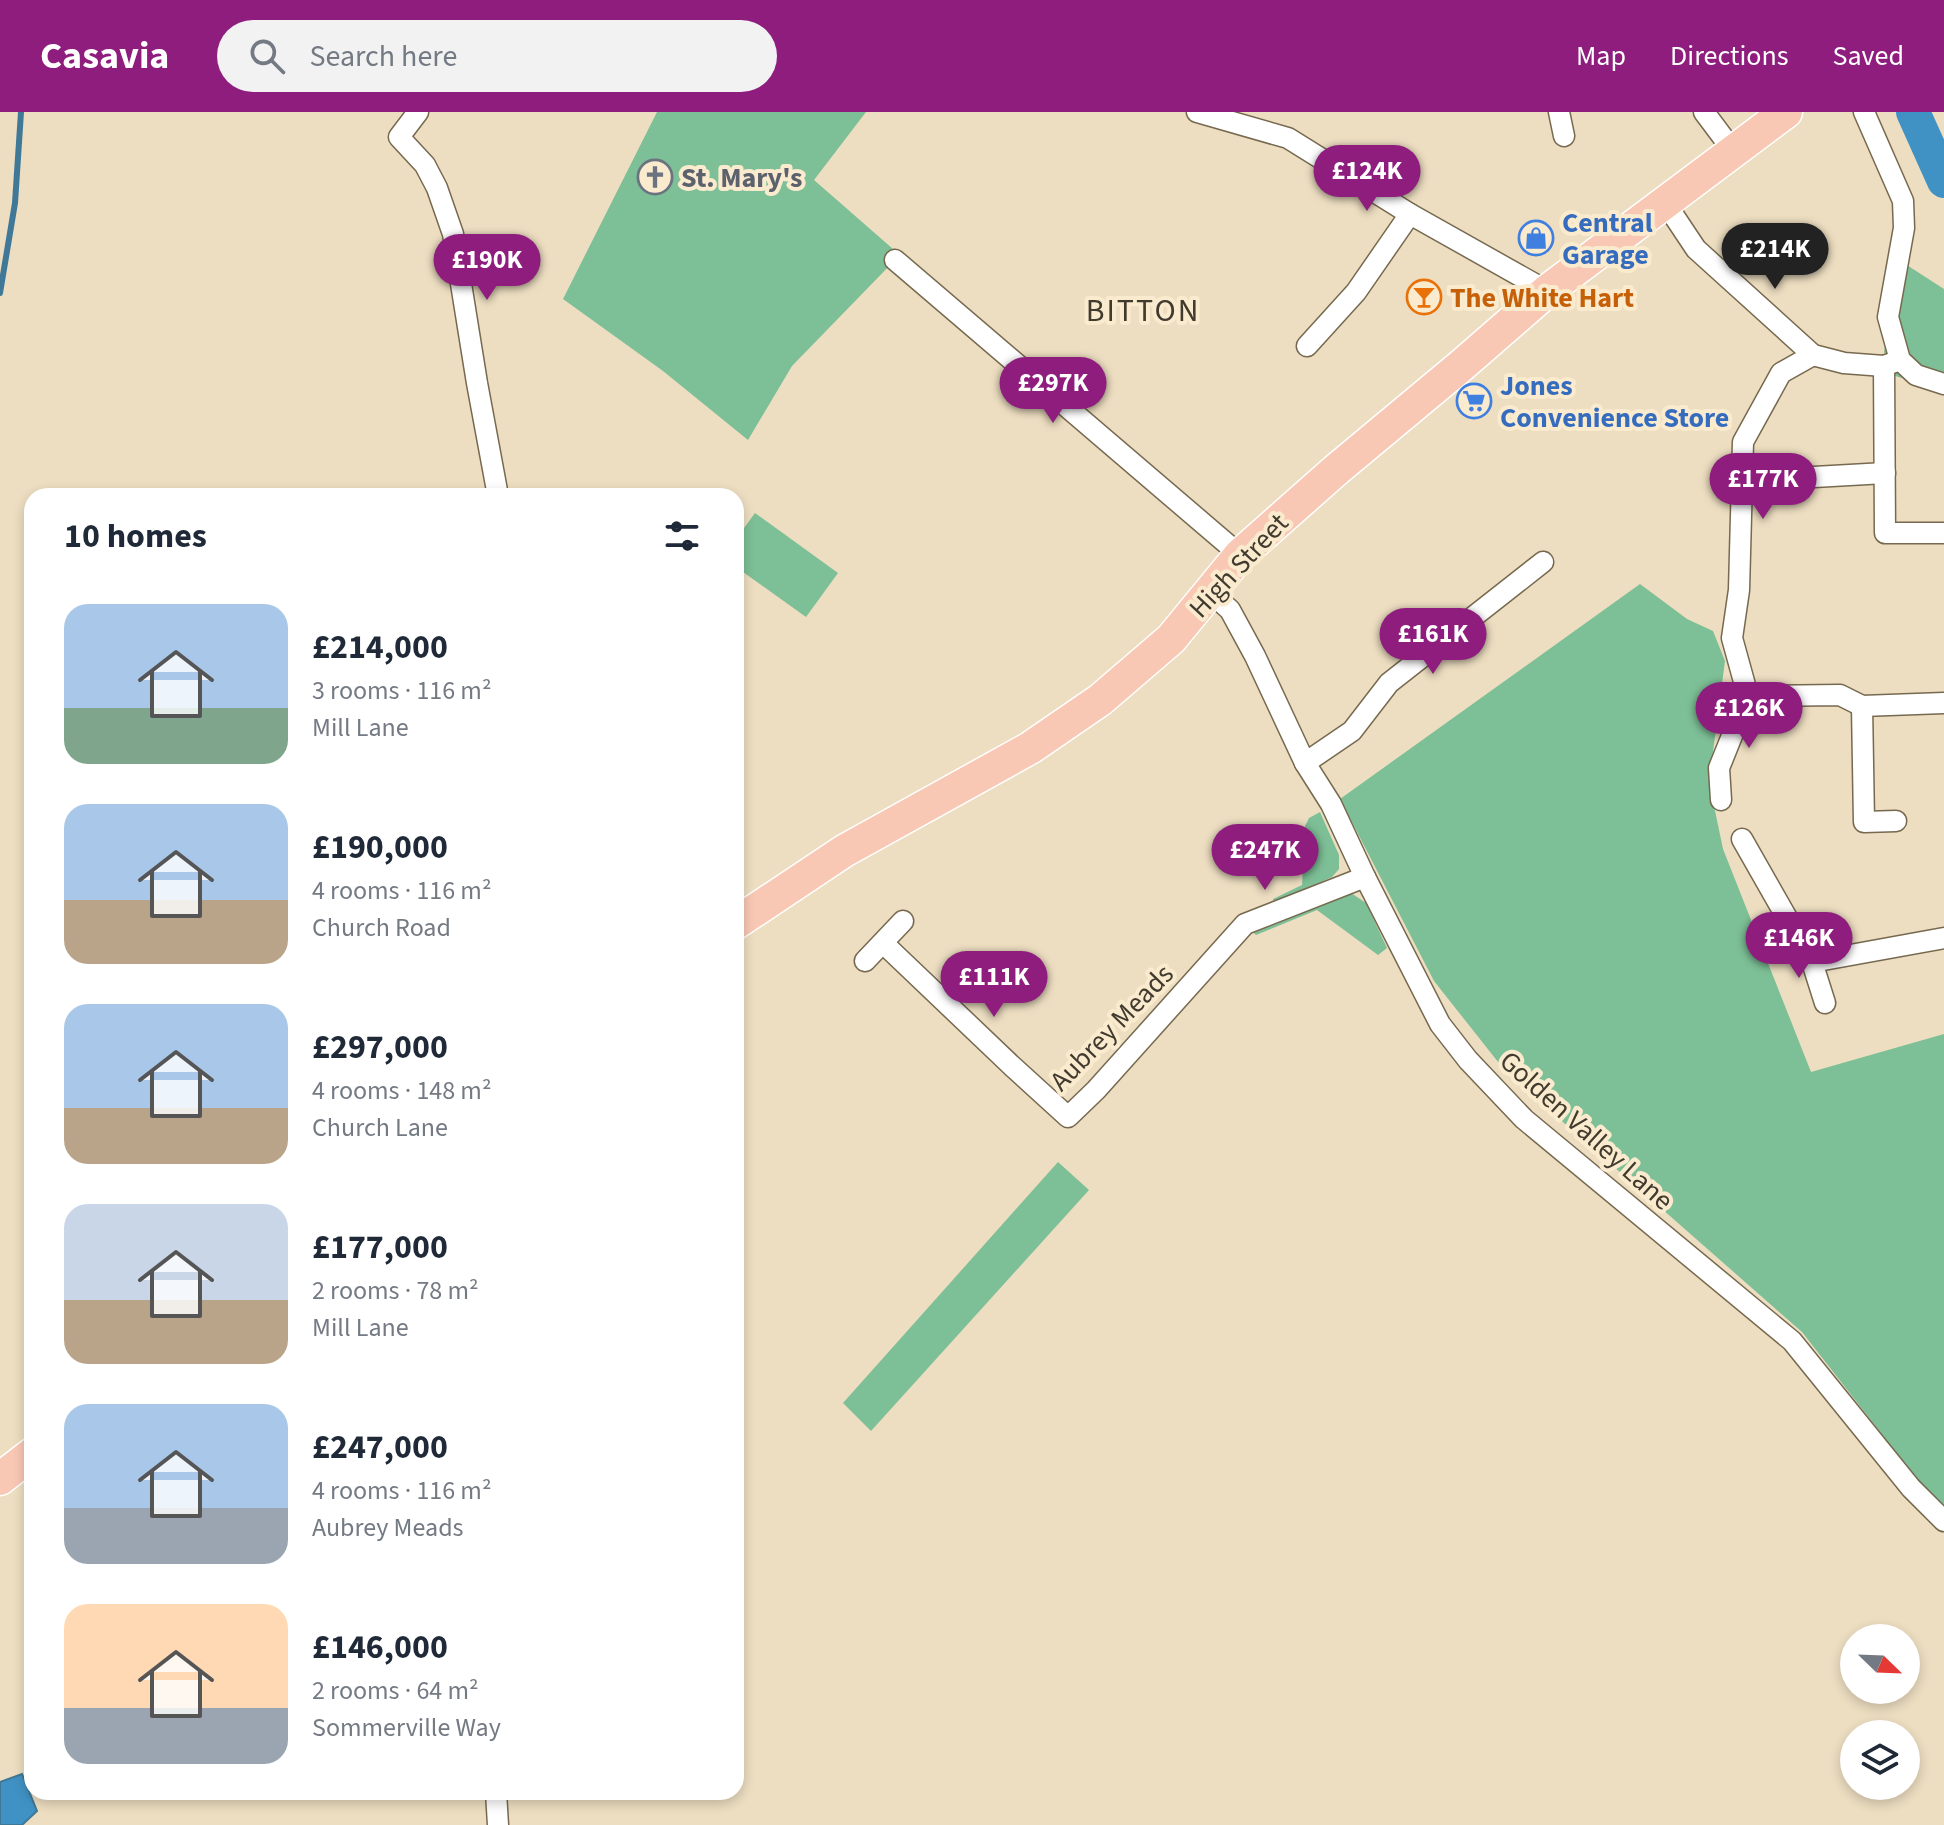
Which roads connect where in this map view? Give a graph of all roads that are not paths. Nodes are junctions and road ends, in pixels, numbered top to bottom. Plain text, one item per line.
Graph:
1 (418, 112) edge
2 (1197, 112) edge
3 (1559, 112) edge
4 (1704, 112) edge
5 (1786, 112) edge
6 (1864, 112) edge
7 (1564, 136) dead end
8 (1734, 152) junction
9 (1666, 204) junction
10 (1410, 214) junction
11 (895, 260) dead end
12 (1547, 291) junction
13 (1307, 346) dead end
14 (1813, 355) junction
15 (1892, 363) junction
16 (1944, 384) edge
17 (1885, 473) junction
18 (1814, 477) dead end
19 (497, 488) edge
20 (1944, 533) edge
21 (1240, 555) junction
22 (1543, 562) dead end
23 (1209, 591) junction
24 (1748, 696) junction
25 (1944, 703) edge
26 (1862, 706) junction
27 (1305, 763) junction
28 (1721, 800) dead end
29 (1896, 821) dead end
30 (1742, 839) dead end
31 (1365, 877) junction
32 (744, 917) edge
33 (903, 921) dead end
34 (1944, 938) edge
35 (883, 943) junction
36 (865, 961) dead end
37 (1812, 962) junction
38 (1825, 1003) dead end
39 (24, 1460) edge
40 (0, 1479) edge
41 (1944, 1521) edge
42 (496, 1800) edge
43 (498, 1825) edge

1 - 19 street
2 - 10 street
3 - 7 street
4 - 8 street
5 - 8 main road, High Street
6 - 15 street
8 - 9 main road, High Street
9 - 12 main road, High Street
9 - 14 street
10 - 12 street
10 - 13 street
11 - 21 street
12 - 21 main road, High Street
14 - 15 street
14 - 24 street
15 - 16 street
15 - 17 street
17 - 18 street
17 - 20 street
21 - 23 main road, High Street
22 - 27 street
23 - 27 street, Golden Valley Lane
23 - 32 main road, High Street
24 - 26 street
24 - 28 street
25 - 26 street
26 - 29 street
27 - 31 street, Golden Valley Lane
30 - 37 street
31 - 35 street, Aubrey Meads
31 - 41 street, Golden Valley Lane
33 - 35 street
34 - 37 street
35 - 36 street
37 - 38 street
39 - 40 main road
42 - 43 street

